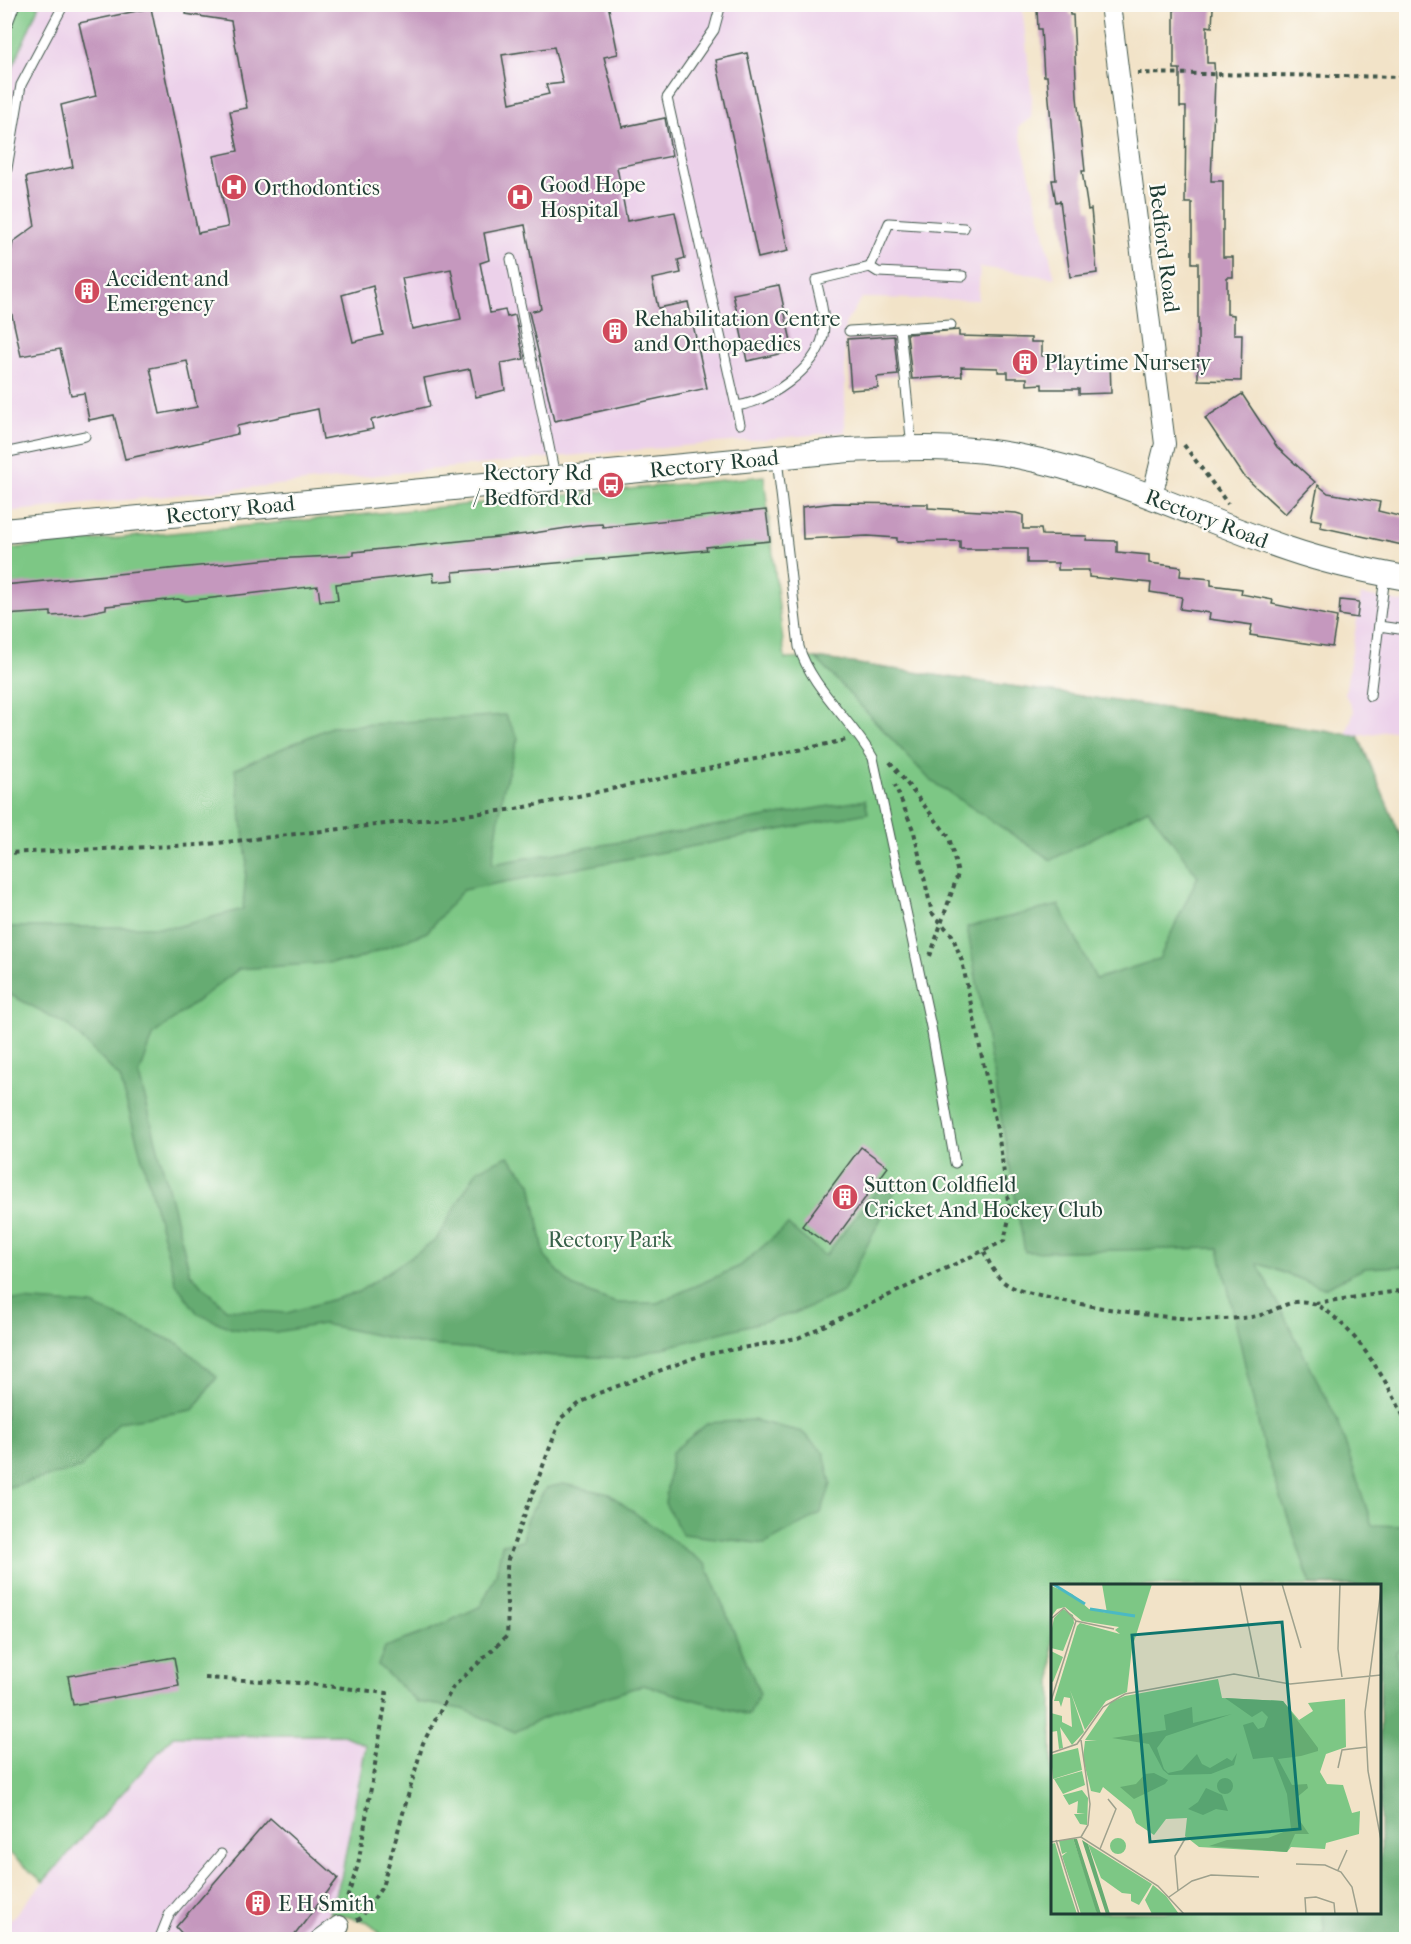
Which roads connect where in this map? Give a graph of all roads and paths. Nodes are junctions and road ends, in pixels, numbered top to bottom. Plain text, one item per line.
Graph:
1 (15, 4) edge
2 (64, 4) edge
3 (721, 4) edge
4 (1110, 4) edge
5 (4, 33) edge
6 (1119, 73) junction
7 (1407, 76) edge
8 (4, 186) edge
9 (964, 228) dead end
10 (511, 259) dead end
11 (870, 267) junction
12 (963, 276) dead end
13 (951, 326) dead end
14 (900, 328) junction
15 (849, 331) dead end
16 (736, 406) junction
17 (740, 424) dead end
18 (85, 436) dead end
19 (1164, 438) junction
20 (912, 448) junction
21 (4, 453) edge
22 (777, 457) junction
23 (555, 478) junction
24 (1152, 496) junction
25 (1224, 524) junction
26 (4, 531) edge
27 (1396, 576) edge
28 (1379, 626) junction
29 (1407, 630) edge
30 (1370, 696) dead end
31 (861, 737) junction
32 (886, 763) dead end
33 (890, 772) dead end
34 (894, 782) dead end
35 (4, 853) edge
36 (941, 924) junction
37 (920, 985) junction
38 (955, 1163) dead end
39 (984, 1252) junction
40 (1407, 1290) edge
41 (1314, 1303) junction
42 (1407, 1422) edge
43 (205, 1678) dead end
44 (221, 1854) dead end
45 (339, 1926) junction
46 (159, 1940) edge
47 (320, 1940) edge

1 - 5 lane
2 - 8 lane
3 - 16 lane
4 - 6 street, Bedford Road
6 - 7 path
6 - 19 street, Bedford Road
9 - 11 lane
10 - 23 lane
11 - 12 lane
11 - 16 lane
13 - 14 lane
14 - 15 lane
14 - 20 lane
16 - 17 lane
18 - 21 lane
19 - 24 street, Bedford Road
19 - 25 path
20 - 22 street, Rectory Road
20 - 24 street, Rectory Road
22 - 23 street, Rectory Road
22 - 31 lane
23 - 26 street, Rectory Road
24 - 25 street, Rectory Road
25 - 27 street, Rectory Road
27 - 28 lane
28 - 29 lane
28 - 30 lane
31 - 35 path
31 - 36 path
31 - 37 lane
32 - 33 path
34 - 36 path
36 - 37 path
36 - 39 path
37 - 38 lane
39 - 41 path
39 - 45 path
40 - 41 path
41 - 42 path
43 - 45 path
44 - 46 lane
45 - 47 street

